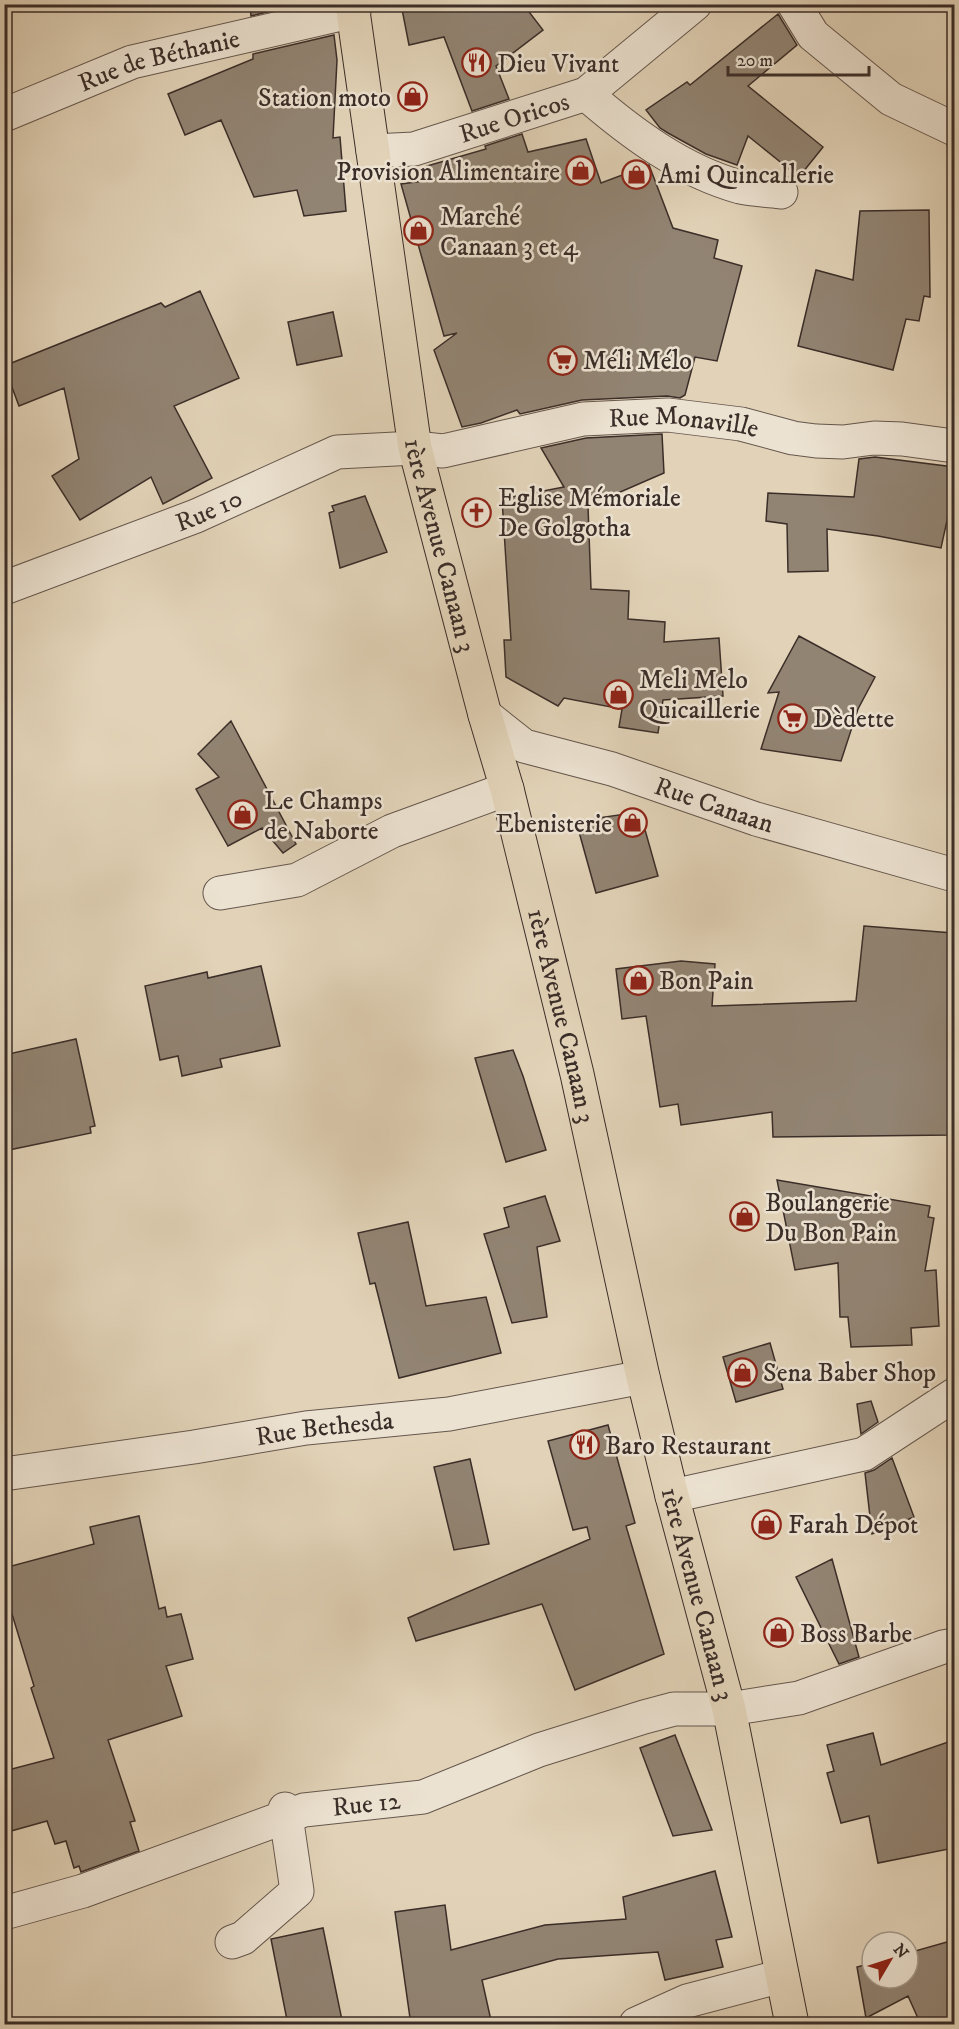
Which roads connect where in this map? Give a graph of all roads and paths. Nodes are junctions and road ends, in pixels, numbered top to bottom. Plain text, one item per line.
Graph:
1 (695, 4) edge
2 (794, 4) edge
3 (353, 8) edge
4 (586, 94) junction
5 (4, 115) edge
6 (954, 129) edge
7 (373, 151) junction
8 (781, 192) dead end
9 (954, 446) edge
10 (415, 447) junction
11 (4, 588) edge
12 (485, 715) junction
13 (507, 789) junction
14 (954, 875) edge
15 (220, 893) dead end
16 (643, 1377) junction
17 (954, 1395) edge
18 (4, 1474) edge
19 (672, 1496) junction
20 (954, 1645) edge
21 (729, 1709) junction
22 (286, 1812) junction
23 (4, 1913) edge
24 (232, 1942) dead end
25 (782, 1976) junction
26 (636, 2025) edge
27 (792, 2025) edge

1 - 4 street, Rue Oricos
2 - 6 street
3 - 5 street, Rue de Béthanie
3 - 7 main road, 1ère Avenue Canaan 3
4 - 7 street, Rue Oricos
4 - 8 street
7 - 10 main road, 1ère Avenue Canaan 3
9 - 10 street, Rue Monaville
10 - 11 street, Rue 10
10 - 12 main road, 1ère Avenue Canaan 3
12 - 13 main road, 1ère Avenue Canaan 3
12 - 14 street, Rue Canaan
13 - 15 street
13 - 16 main road, 1ère Avenue Canaan 3
16 - 18 street, Rue Bethesda
16 - 19 main road, 1ère Avenue Canaan 3
17 - 19 street
19 - 21 main road, 1ère Avenue Canaan 3
20 - 21 street, Rue 12
21 - 22 street, Rue 12
21 - 25 main road, 1ère Avenue Canaan 3
22 - 23 street, Rue 12
22 - 24 street
25 - 26 street
25 - 27 main road, 1ère Avenue Canaan 3

